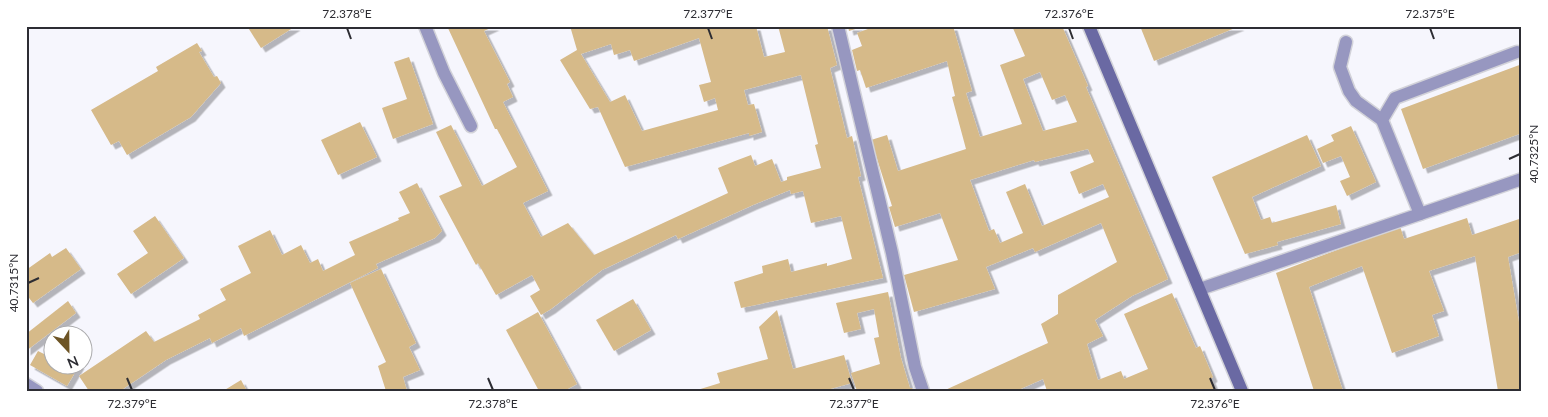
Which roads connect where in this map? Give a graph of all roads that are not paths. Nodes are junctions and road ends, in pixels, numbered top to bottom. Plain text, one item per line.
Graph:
1 (426, 26) edge
2 (838, 26) edge
3 (1089, 26) edge
4 (1346, 42) dead end
5 (1517, 52) dead end
6 (1382, 120) junction
7 (471, 126) dead end
8 (1522, 179) edge
9 (1420, 214) junction
10 (1200, 289) junction
11 (26, 384) edge
12 (37, 391) edge
13 (923, 391) edge
14 (1242, 391) edge

1 - 7 street
2 - 13 street
3 - 10 main road
4 - 6 street
5 - 6 street
6 - 9 street
8 - 9 street
9 - 10 street
10 - 14 main road
11 - 12 street

